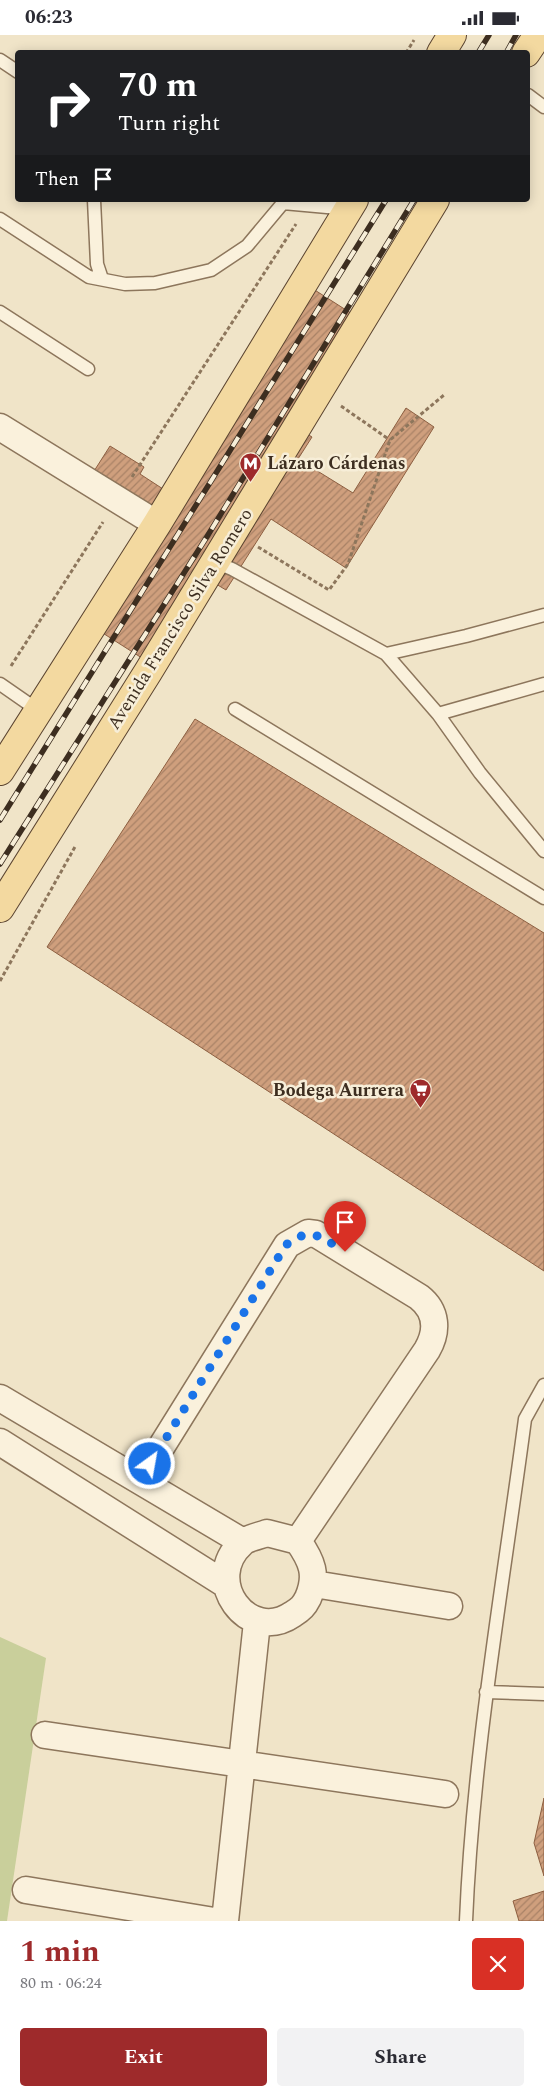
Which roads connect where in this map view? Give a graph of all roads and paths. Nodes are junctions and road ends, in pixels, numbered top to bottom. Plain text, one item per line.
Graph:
1 (418, 35) edge
2 (452, 35) edge
3 (538, 35) edge
4 (408, 50) edge
5 (443, 50) edge
6 (528, 50) edge
7 (0, 61) edge
8 (15, 70) edge
9 (530, 96) edge
10 (544, 107) edge
11 (94, 202) edge
12 (434, 202) edge
13 (308, 204) junction
14 (352, 204) edge
15 (0, 219) edge
16 (102, 279) junction
17 (0, 312) edge
18 (88, 369) dead end
19 (444, 395) dead end
20 (335, 402) dead end
21 (0, 427) edge
22 (390, 440) junction
23 (118, 499) junction
24 (158, 524) junction
25 (250, 542) dead end
26 (215, 562) junction
27 (544, 615) edge
28 (386, 654) junction
29 (3, 679) edge
30 (544, 684) edge
31 (235, 709) dead end
32 (39, 711) junction
33 (438, 713) junction
34 (0, 771) edge
35 (544, 851) edge
36 (544, 898) edge
37 (0, 908) edge
38 (544, 1385) edge
39 (0, 1398) edge
40 (26, 1414) junction
41 (2, 1443) edge
42 (140, 1481) junction
43 (298, 1541) junction
44 (243, 1542) junction
45 (225, 1584) junction
46 (314, 1584) junction
47 (449, 1606) dead end
48 (257, 1621) junction
49 (486, 1692) junction
50 (544, 1694) edge
51 (45, 1735) dead end
52 (242, 1763) junction
53 (445, 1794) dead end
54 (26, 1890) dead end
55 (214, 1921) edge
56 (225, 1921) edge
57 (466, 1921) edge

1 - 4 path
2 - 5 main road
3 - 6 main road
7 - 8 lane
9 - 10 lane
11 - 16 lane
12 - 26 main road, Avenida Francisco Silva Romero
13 - 14 lane
13 - 16 lane
13 - 23 path
14 - 24 main road
15 - 16 lane
17 - 18 lane
19 - 22 path
20 - 22 path
21 - 23 street
22 - 25 path
23 - 24 street
23 - 29 path
24 - 32 main road
26 - 28 lane
26 - 37 main road, Avenida Francisco Silva Romero
27 - 28 lane
28 - 33 lane
29 - 32 lane
30 - 33 lane
31 - 36 lane
32 - 34 main road
33 - 35 lane
38 - 49 lane
39 - 40 street
40 - 41 street
40 - 42 street
41 - 45 street
42 - 43 street
42 - 44 street
43 - 44 street
43 - 46 street
44 - 45 street
45 - 48 street
46 - 47 street
46 - 48 street
48 - 52 street
49 - 50 lane
49 - 57 lane
51 - 52 street
52 - 53 street
52 - 56 street
54 - 55 street

